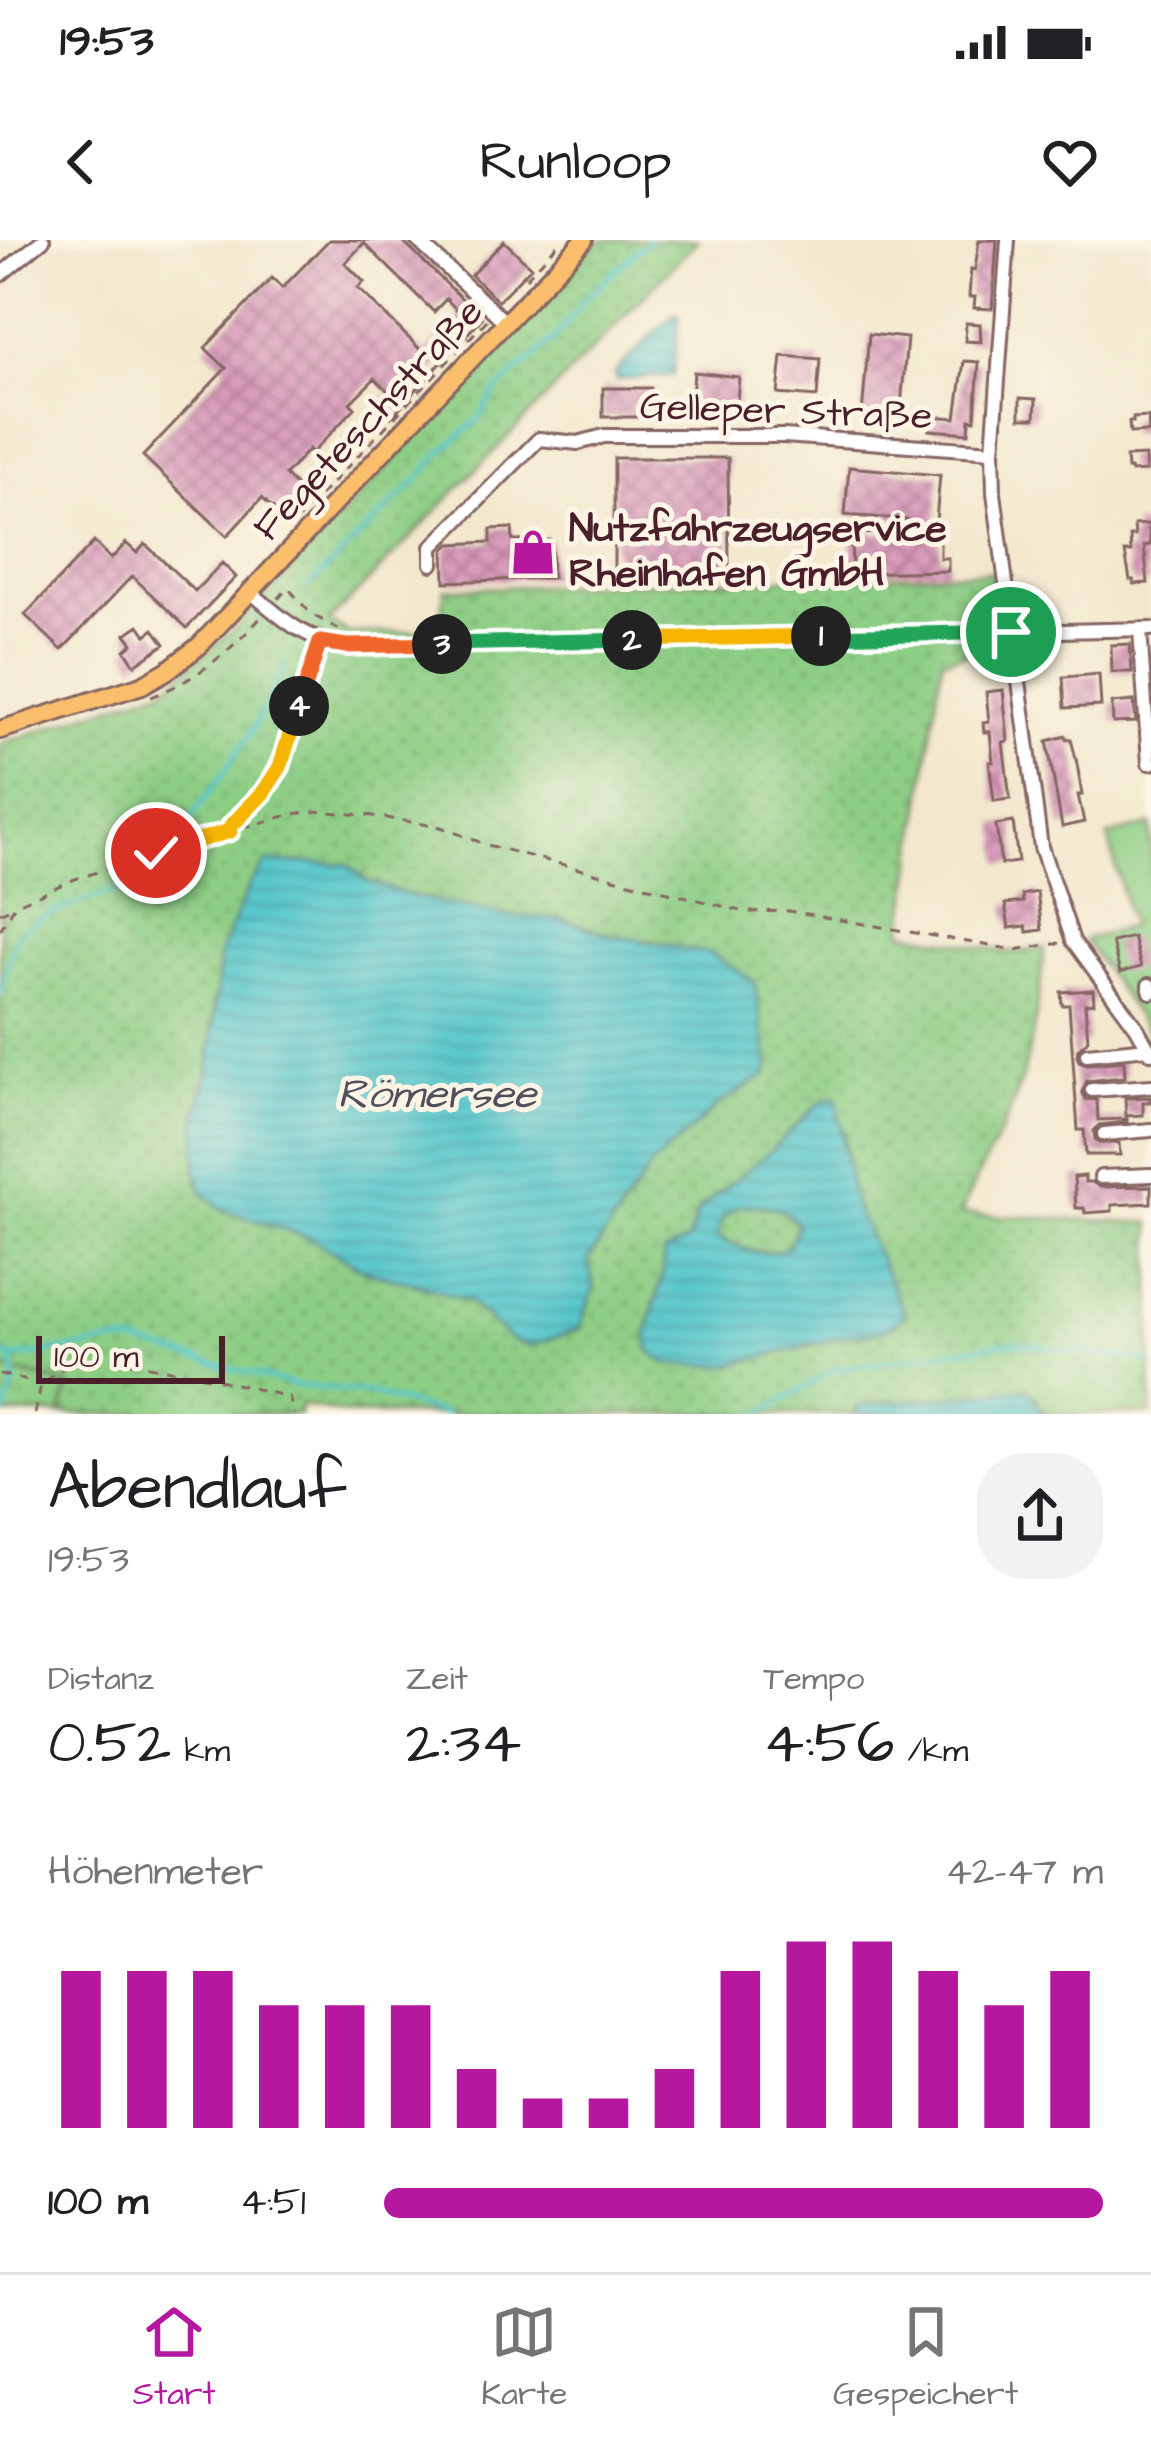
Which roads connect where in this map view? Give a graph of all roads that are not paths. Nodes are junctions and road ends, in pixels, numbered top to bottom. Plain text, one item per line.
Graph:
1 (44, 240) edge
2 (417, 240) edge
3 (584, 240) edge
4 (1008, 240) edge
5 (0, 275) edge
6 (500, 318) junction
7 (993, 452) junction
8 (432, 564) dead end
9 (252, 593) junction
10 (1145, 629) edge
11 (1011, 632) junction
12 (0, 730) edge
13 (1151, 763) edge
14 (1150, 1051) edge
15 (1088, 1054) dead end
16 (1151, 1086) edge
17 (1092, 1090) dead end
18 (1151, 1130) edge
19 (1104, 1134) dead end
20 (1151, 1174) edge
21 (1101, 1177) dead end

1 - 5 street
2 - 6 street
3 - 6 main road, Fegeteschstraße
4 - 7 street
6 - 9 main road, Fegeteschstraße
7 - 8 street, Gelleper Straße
7 - 11 street
9 - 11 street
9 - 12 main road, Fegeteschstraße
10 - 11 street
10 - 13 street
11 - 14 street
14 - 15 street
16 - 17 street
18 - 19 street
20 - 21 street

